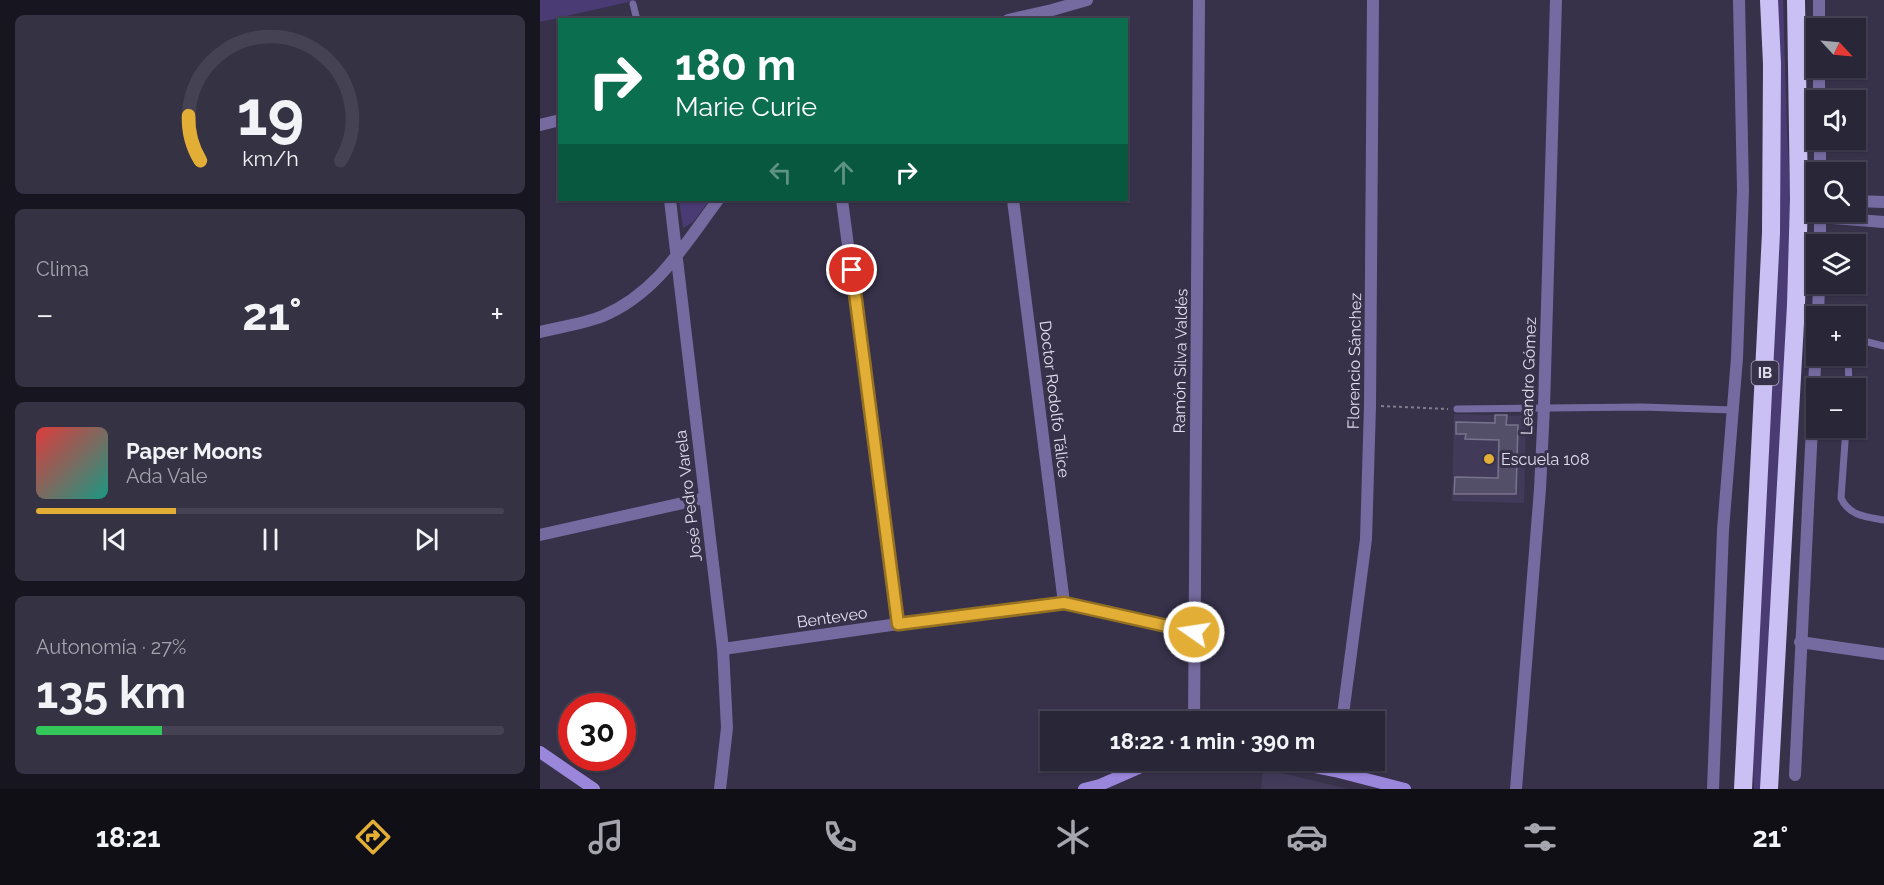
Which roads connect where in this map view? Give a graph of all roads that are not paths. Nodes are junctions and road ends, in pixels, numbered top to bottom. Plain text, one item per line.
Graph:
1 (1087, 0) edge
2 (1199, 0) edge
3 (1373, 0) edge
4 (1556, 0) edge
5 (1739, 0) edge
6 (1769, 0) edge
7 (1796, 0) edge
8 (1819, 0) edge
9 (633, 4) dead end
10 (636, 18) edge
11 (1017, 18) edge
12 (1819, 18) edge
13 (558, 120) edge
14 (540, 125) edge
15 (670, 201) edge
16 (717, 201) edge
17 (842, 201) edge
18 (1012, 201) edge
19 (1866, 201) edge
20 (1884, 202) edge
21 (1866, 220) edge
22 (1884, 222) edge
23 (677, 256) junction
24 (540, 332) edge
25 (1866, 342) edge
26 (1884, 346) edge
27 (1815, 366) edge
28 (1544, 407) junction
29 (1456, 409) road end
30 (1733, 410) junction
31 (1845, 438) edge
32 (705, 498) junction
33 (1884, 520) edge
34 (540, 535) edge
35 (1064, 603) junction
36 (898, 624) junction
37 (1194, 632) junction
38 (1800, 642) junction
39 (723, 650) junction
40 (1884, 654) edge
41 (1194, 711) edge
42 (1343, 711) edge
43 (540, 752) edge
44 (1132, 771) edge
45 (1351, 771) edge
46 (1795, 775) dead end
47 (594, 789) edge
48 (720, 789) edge
49 (1084, 789) edge
50 (1405, 789) edge
51 (1516, 789) edge
52 (1713, 789) edge
53 (1743, 789) edge
54 (1769, 789) edge

1 - 11 street
2 - 37 street, Ramón Silva Valdés
3 - 42 street, Florencio Sánchez
4 - 28 street, Leandro Gómez
5 - 30 street
6 - 53 highway, IB
7 - 54 highway, IB
8 - 12 street
9 - 10 lane
13 - 14 street
15 - 23 street, José Pedro Varela
16 - 23 street
17 - 36 street
18 - 35 street, Doctor Rodolfo Tálice
19 - 20 street
21 - 22 street
23 - 24 street
23 - 32 street, José Pedro Varela
25 - 26 lane
27 - 38 street
28 - 29 lane
28 - 30 lane
28 - 51 street, Leandro Gómez
30 - 52 street
31 - 33 lane
32 - 34 street
32 - 39 street, José Pedro Varela
35 - 36 street, Benteveo
35 - 37 street, Benteveo
36 - 39 street, Benteveo
37 - 41 street, Ramón Silva Valdés
38 - 40 street
38 - 46 street
39 - 48 street, José Pedro Varela
43 - 47 street
44 - 49 street
45 - 50 street

